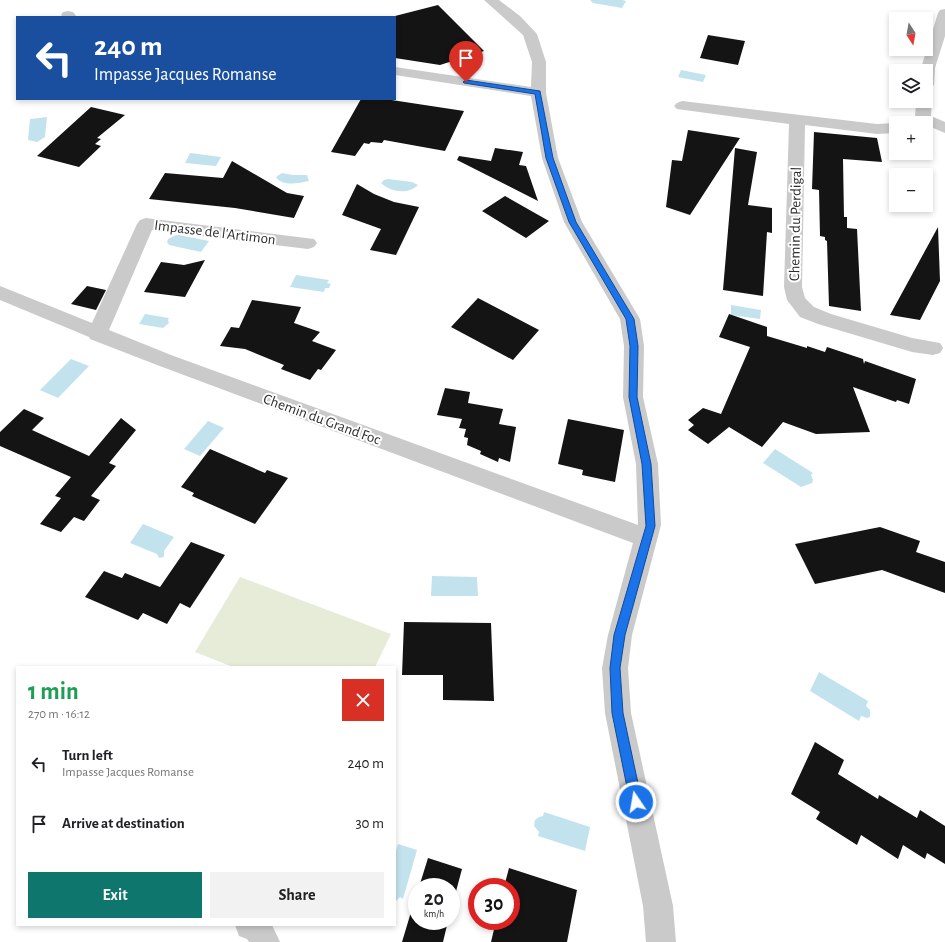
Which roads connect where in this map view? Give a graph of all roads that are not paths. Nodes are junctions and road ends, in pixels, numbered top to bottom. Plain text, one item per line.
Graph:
1 (491, 0) edge
2 (943, 0) edge
3 (945, 5) edge
4 (945, 13) edge
5 (929, 64) edge
6 (396, 71) edge
7 (538, 93) junction
8 (682, 106) dead end
9 (924, 108) edge
10 (797, 120) junction
11 (889, 128) edge
12 (933, 128) edge
13 (944, 128) edge
14 (308, 243) dead end
15 (0, 293) edge
16 (97, 334) junction
17 (933, 348) dead end
18 (646, 538) junction
19 (254, 926) edge
20 (265, 942) edge
21 (661, 942) edge

1 - 7 street
2 - 3 street
4 - 5 street
6 - 7 street
7 - 18 street
8 - 10 street
9 - 13 street
10 - 11 street
10 - 17 street, Chemin du Perdigal
12 - 13 street
14 - 16 street, Impasse de l'Artimon
15 - 16 street, Chemin du Grand Foc
16 - 18 street, Chemin du Grand Foc
18 - 21 street
19 - 20 street

